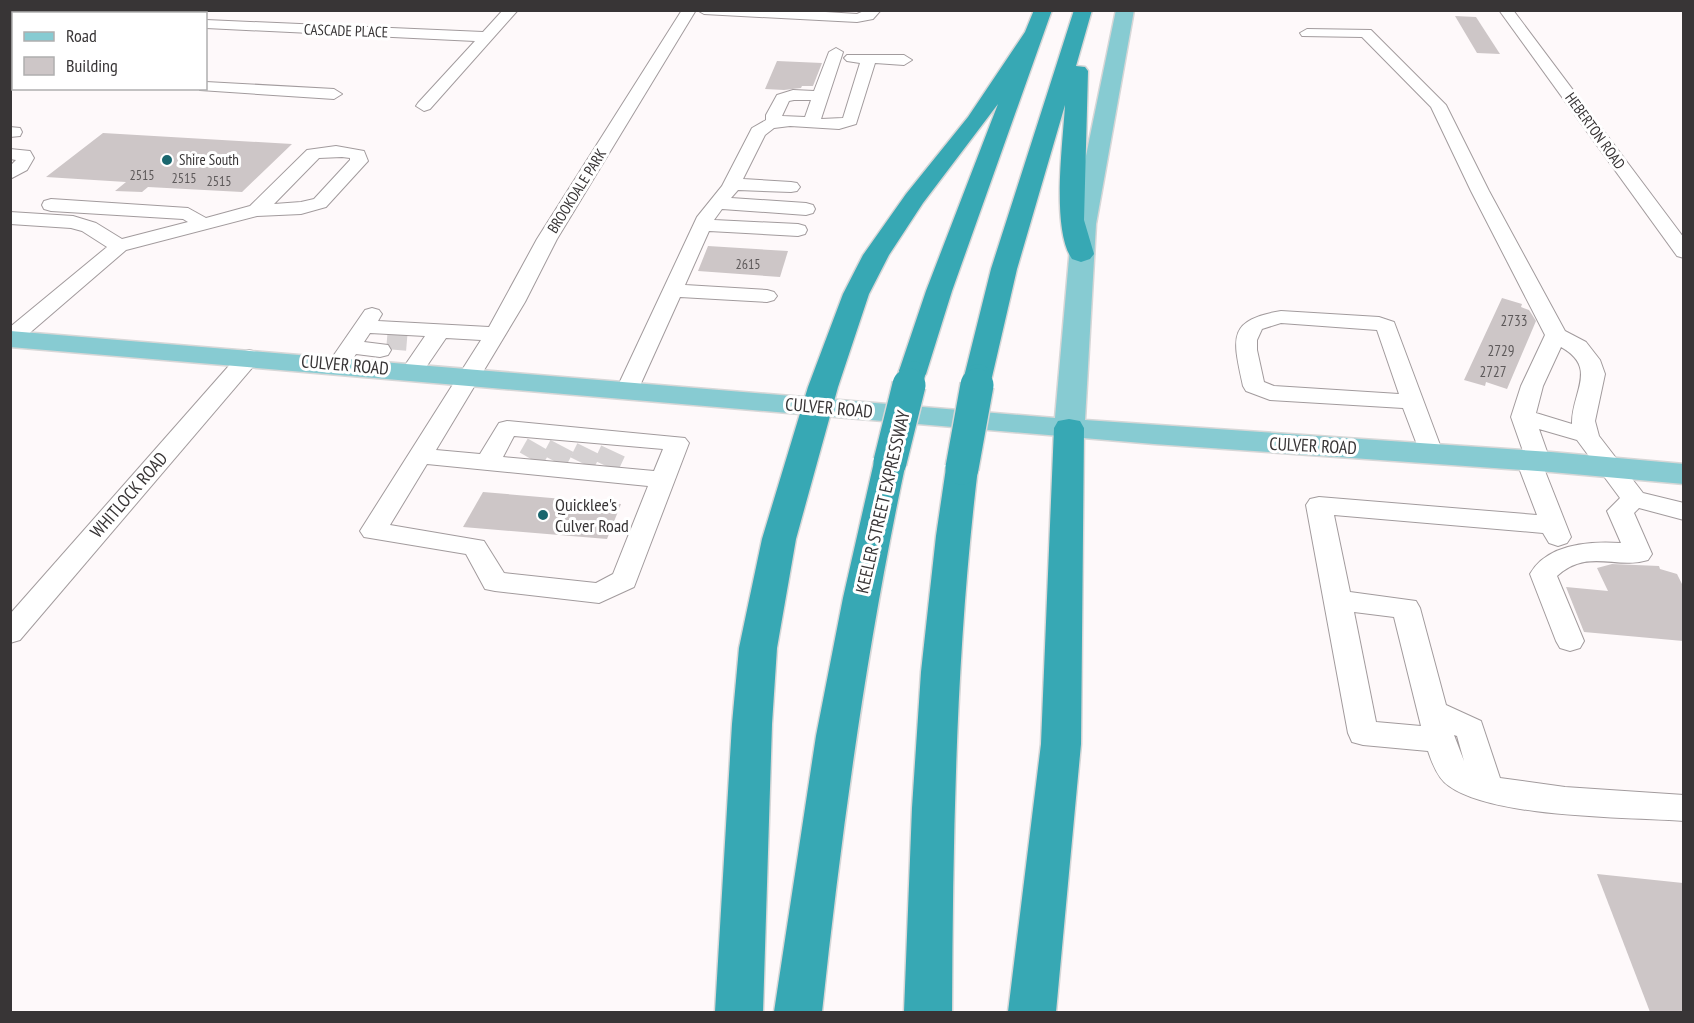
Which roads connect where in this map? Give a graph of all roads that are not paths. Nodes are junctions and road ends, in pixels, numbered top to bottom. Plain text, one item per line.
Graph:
1 (511, 10) edge
2 (689, 10) edge
3 (704, 10) edge
4 (874, 10) edge
5 (1084, 10) edge
6 (1125, 10) edge
7 (1506, 10) edge
8 (822, 13) edge
9 (334, 17) dead end
10 (1039, 21) edge
11 (207, 24) edge
12 (318, 30) junction
13 (1307, 33) dead end
14 (488, 37) junction
15 (869, 58) junction
16 (904, 60) dead end
17 (207, 87) edge
18 (334, 94) dead end
19 (820, 96) junction
20 (424, 106) dead end
21 (775, 123) junction
22 (811, 123) junction
23 (10, 154) edge
24 (10, 174) edge
25 (732, 184) junction
26 (791, 187) dead end
27 (10, 202) edge
28 (717, 203) junction
29 (806, 209) dead end
30 (257, 210) junction
31 (10, 218) edge
32 (203, 224) junction
33 (702, 225) junction
34 (798, 230) dead end
35 (1681, 245) edge
36 (119, 246) junction
37 (1080, 254) junction
38 (673, 290) junction
39 (767, 296) dead end
40 (495, 334) junction
41 (1557, 335) junction
42 (10, 338) edge
43 (356, 338) junction
44 (411, 347) junction
45 (249, 357) junction
46 (471, 375) junction
47 (627, 390) junction
48 (1413, 402) junction
49 (818, 407) junction
50 (1523, 417) junction
51 (1069, 428) junction
52 (1586, 435) junction
53 (547, 451) junction
54 (1431, 453) junction
55 (420, 456) junction
56 (598, 456) junction
57 (1533, 460) junction
58 (487, 463) junction
59 (1608, 466) junction
60 (1683, 474) edge
61 (663, 480) junction
62 (1634, 499) junction
63 (1683, 512) edge
64 (1552, 525) junction
65 (1568, 555) junction
66 (1338, 601) junction
67 (10, 633) edge
68 (1570, 641) dead end
69 (1437, 727) junction
70 (1683, 808) edge
71 (739, 1012) edge
72 (798, 1012) edge
73 (928, 1012) edge
74 (1032, 1012) edge

1 - 14 street
2 - 40 street, BROOKDALE PARK
3 - 8 street
4 - 8 street
5 - 37 highway
5 - 73 highway, bridge
6 - 37 main road
7 - 35 street, HEBERTON ROAD
9 - 12 street
10 - 49 highway
10 - 72 highway, KEELER STREET EXPRESSWAY, bridge
11 - 12 street, CASCADE PLACE
12 - 14 street, CASCADE PLACE
13 - 41 street
14 - 20 street
15 - 16 street
15 - 19 street
15 - 22 street
17 - 18 street
19 - 21 street
19 - 22 street
21 - 22 street
21 - 25 street
23 - 24 street
25 - 26 street
25 - 28 street
27 - 32 street
28 - 29 street
28 - 33 street
30 - 30 street
30 - 32 street
31 - 36 street
32 - 36 street
33 - 34 street
33 - 38 street
36 - 42 street
37 - 51 main road
38 - 39 street
38 - 47 street
40 - 44 street
40 - 46 street, BROOKDALE PARK
41 - 50 street
41 - 52 street
42 - 45 main road, CULVER ROAD
43 - 44 main road, CULVER ROAD
43 - 44 street
43 - 44 street
43 - 45 main road, CULVER ROAD
44 - 46 main road, CULVER ROAD
45 - 67 street, WHITLOCK ROAD
46 - 47 main road, CULVER ROAD
46 - 55 street, BROOKDALE PARK
47 - 49 main road, CULVER ROAD
48 - 48 street
48 - 54 street
49 - 51 main road, CULVER ROAD
49 - 71 highway
50 - 52 street
50 - 57 street
51 - 54 main road, CULVER ROAD
51 - 74 highway
52 - 59 street
53 - 56 street
53 - 56 street
53 - 58 street
53 - 58 street
54 - 57 main road, CULVER ROAD
55 - 58 street
55 - 61 street, BROOKDALE PARK
56 - 61 street
56 - 61 street
57 - 59 main road, CULVER ROAD
57 - 64 street
59 - 60 main road, CULVER ROAD
59 - 62 street
62 - 63 street
62 - 65 street
64 - 65 street
64 - 66 street
65 - 68 street
66 - 69 street
66 - 69 street
69 - 70 street

